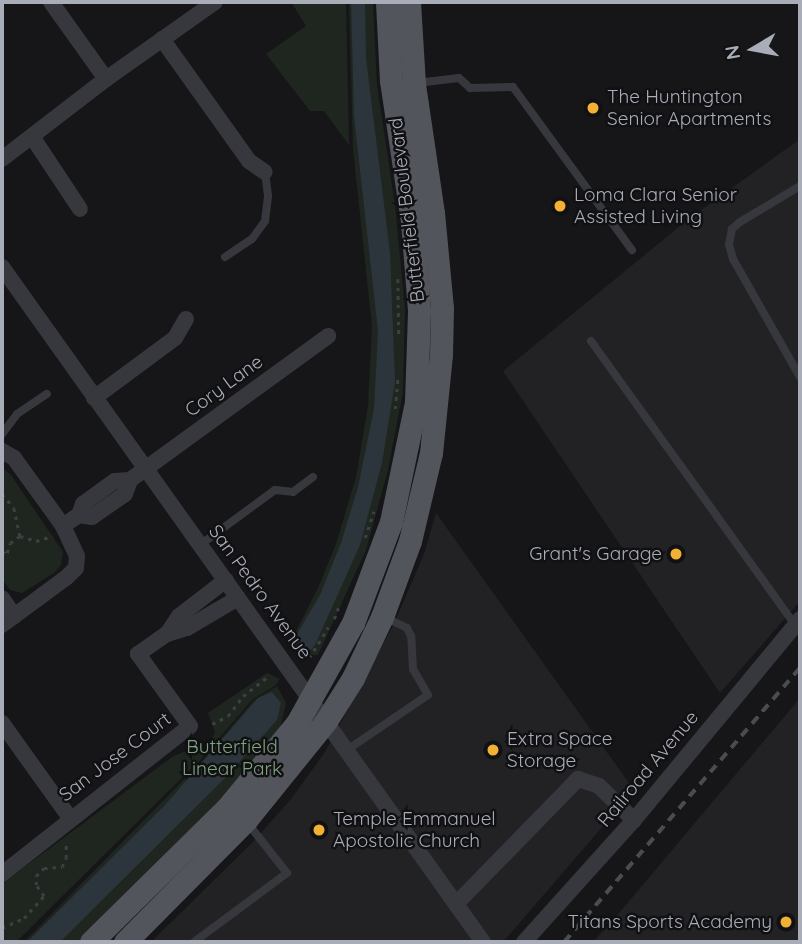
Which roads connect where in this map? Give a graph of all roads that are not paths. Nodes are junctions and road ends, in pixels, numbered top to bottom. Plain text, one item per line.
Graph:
1 (51, 2) edge
2 (215, 2) edge
3 (387, 2) edge
4 (409, 2) edge
5 (162, 39) junction
6 (106, 79) junction
7 (414, 84) junction
8 (33, 138) junction
9 (2, 159) edge
10 (265, 172) joint
11 (800, 186) edge
12 (80, 209) dead end
13 (632, 250) dead end
14 (225, 257) dead end
15 (4, 274) edge
16 (186, 319) dead end
17 (328, 336) dead end
18 (591, 341) dead end
19 (800, 377) edge
20 (47, 394) dead end
21 (94, 398) junction
22 (2, 434) edge
23 (2, 451) edge
24 (145, 470) junction
25 (313, 477) dead end
26 (57, 531) junction
27 (200, 545) junction
28 (226, 580) junction
29 (2, 598) edge
30 (238, 598) junction
31 (382, 617) junction
32 (8, 620) edge
33 (797, 622) edge
34 (167, 634) junction
35 (311, 701) junction
36 (326, 721) junction
37 (2, 723) edge
38 (347, 750) junction
39 (69, 818) junction
40 (246, 820) junction
41 (634, 820) junction
42 (2, 874) edge
43 (456, 904) junction
44 (91, 942) edge
45 (125, 942) edge
46 (194, 942) edge
47 (483, 942) edge
48 (523, 942) edge

1 - 6 street
2 - 5 street
3 - 35 main road, Butterfield Boulevard
4 - 7 main road, Butterfield Boulevard
5 - 6 street
5 - 10 street
6 - 8 street
7 - 13 lane
7 - 31 main road, Butterfield Boulevard
8 - 9 street
8 - 12 street
10 - 14 lane
11 - 19 lane
15 - 21 street, San Pedro Avenue
16 - 21 street
17 - 24 street, Cory Lane
18 - 33 lane
20 - 22 lane
21 - 24 street, San Pedro Avenue
23 - 26 street
24 - 26 street, Cory Lane
24 - 27 street, San Pedro Avenue
25 - 27 lane
26 - 32 street
27 - 28 street, San Pedro Avenue
28 - 30 street, San Pedro Avenue
28 - 34 street, San Jose Court
29 - 32 street
30 - 34 street, San Jose Court
30 - 35 street, San Pedro Avenue
31 - 36 main road, Butterfield Boulevard
31 - 38 lane
33 - 41 street, Railroad Avenue
34 - 39 street, San Jose Court
35 - 36 street, San Pedro Avenue
35 - 44 main road, Butterfield Boulevard
36 - 38 street, San Pedro Avenue
36 - 40 main road, Butterfield Boulevard
37 - 39 street
38 - 43 street, San Pedro Avenue
39 - 42 street, San Jose Court
40 - 45 main road, Butterfield Boulevard
40 - 46 lane
41 - 43 street
41 - 48 street, Railroad Avenue
43 - 47 street, San Pedro Avenue

